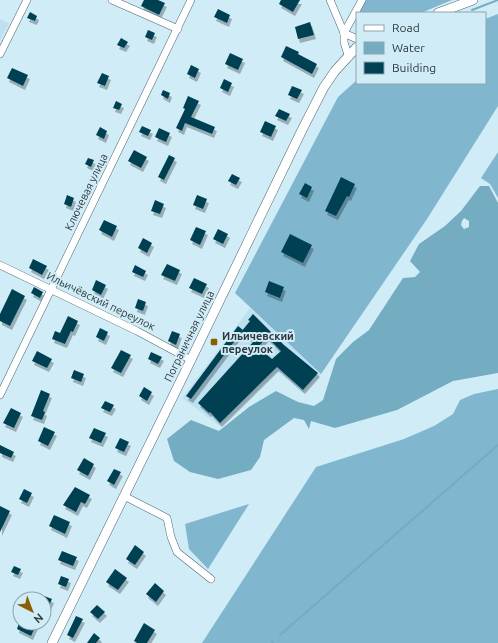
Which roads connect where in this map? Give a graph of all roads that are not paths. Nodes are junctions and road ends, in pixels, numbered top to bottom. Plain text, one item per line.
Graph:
1 (27, 0) edge
2 (112, 0) edge
3 (192, 0) edge
4 (330, 0) edge
5 (362, 0) edge
6 (473, 0) edge
7 (441, 12) edge
8 (178, 29) junction
9 (344, 33) junction
10 (356, 39) edge
11 (356, 48) edge
12 (0, 54) edge
13 (348, 55) junction
14 (0, 264) edge
15 (51, 289) junction
16 (191, 360) junction
17 (0, 395) edge
18 (124, 496) junction
19 (211, 579) dead end
20 (52, 643) edge

1 - 12 street
2 - 8 street
3 - 8 street, Ключевая улица
4 - 9 street
5 - 9 street
6 - 7 main road
8 - 15 street, Ключевая улица
9 - 10 street
9 - 13 street
11 - 13 main road, Пограничная улица
13 - 16 main road, Пограничная улица
14 - 15 street, Ильичёвский переулок
15 - 16 street, Ильичёвский переулок
15 - 17 street, Ключевая улица
16 - 18 main road, Пограничная улица
18 - 19 street
18 - 20 main road, Пограничная улица

